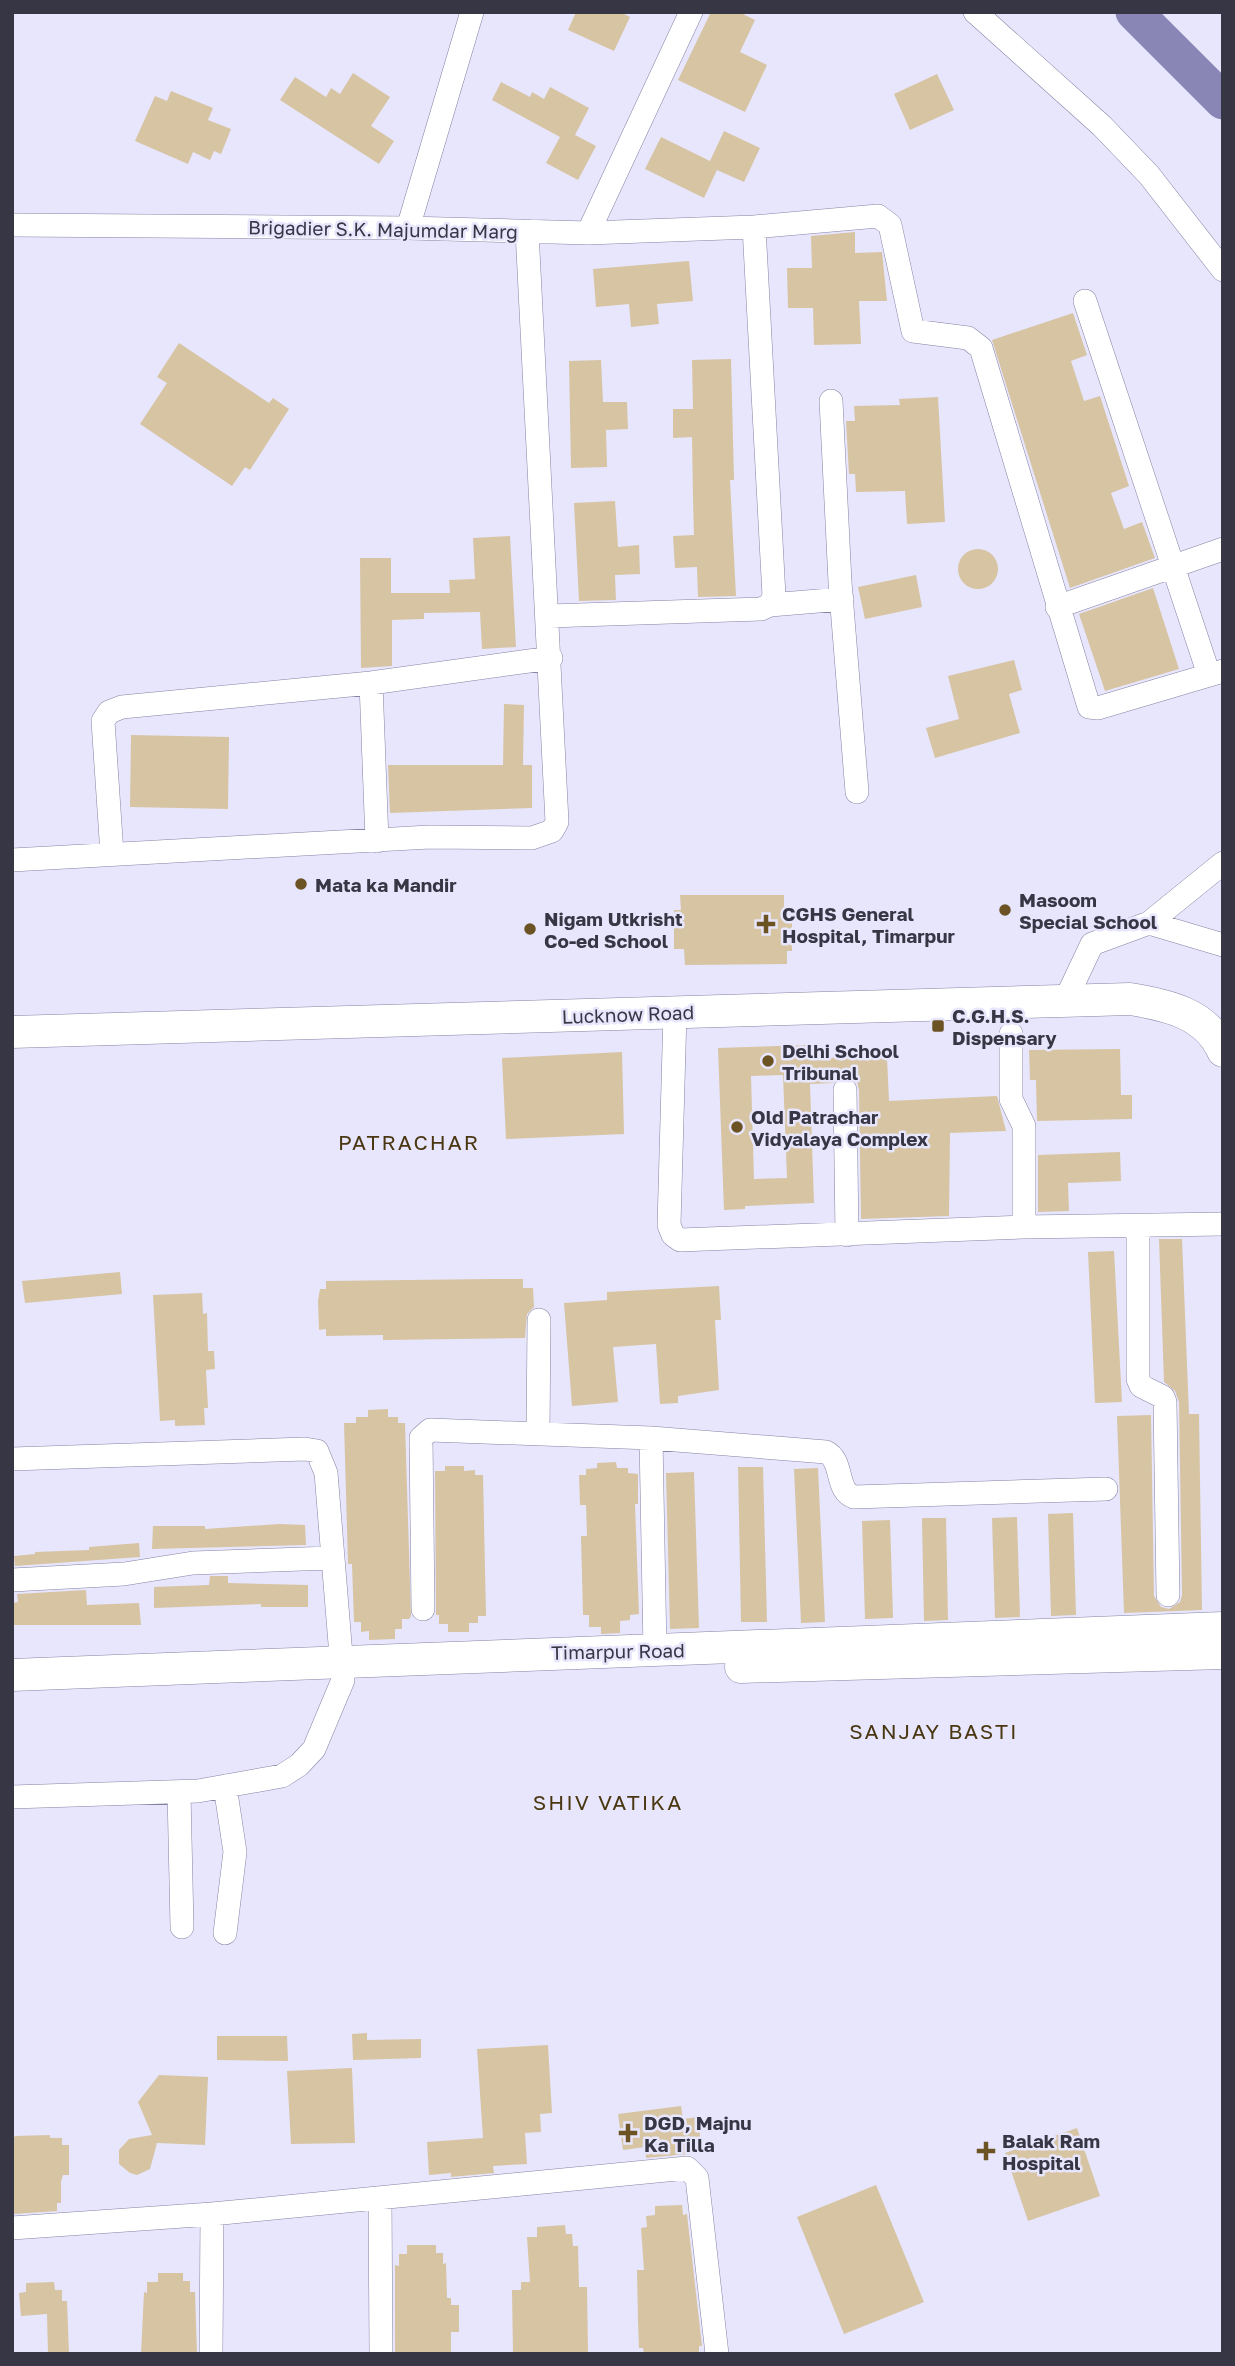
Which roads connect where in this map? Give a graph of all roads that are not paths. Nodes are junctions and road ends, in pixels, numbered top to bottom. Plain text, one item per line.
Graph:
1 (472, 12) edge
2 (691, 12) edge
3 (975, 12) edge
4 (12, 225) edge
5 (754, 227) junction
6 (408, 228) junction
7 (527, 231) junction
8 (587, 233) junction
9 (1223, 270) edge
10 (1085, 301) dead end
11 (831, 401) dead end
12 (1223, 549) edge
13 (1173, 566) junction
14 (842, 599) junction
15 (770, 605) junction
16 (1057, 607) junction
17 (549, 616) junction
18 (551, 659) junction
19 (1216, 673) edge
20 (371, 683) junction
21 (857, 792) dead end
22 (377, 841) junction
23 (112, 854) junction
24 (12, 860) edge
25 (1223, 863) edge
26 (1149, 923) junction
27 (1223, 945) edge
28 (1065, 1001) junction
29 (675, 1013) junction
30 (12, 1032) edge
31 (1011, 1034) dead end
32 (1221, 1040) edge
33 (845, 1090) dead end
34 (1223, 1224) edge
35 (1138, 1225) junction
36 (1024, 1227) junction
37 (847, 1235) junction
38 (539, 1320) dead end
39 (538, 1434) junction
40 (651, 1438) junction
41 (12, 1459) edge
42 (1106, 1489) dead end
43 (330, 1558) junction
44 (12, 1580) edge
45 (1168, 1595) dead end
46 (423, 1609) dead end
47 (1223, 1628) edge
48 (655, 1651) junction
49 (1223, 1653) edge
50 (342, 1671) junction
51 (12, 1675) edge
52 (12, 1693) edge
53 (225, 1786) junction
54 (179, 1792) junction
55 (12, 1797) edge
56 (182, 1927) dead end
57 (225, 1933) dead end
58 (380, 2198) junction
59 (212, 2214) junction
60 (12, 2228) edge
61 (211, 2354) edge
62 (381, 2354) edge
63 (717, 2354) edge

1 - 6 street
2 - 8 street
3 - 9 street
4 - 6 street, Brigadier S.K. Majumdar Marg
5 - 8 street, Brigadier S.K. Majumdar Marg
5 - 15 street
5 - 16 street, Brigadier S.K. Majumdar Marg
6 - 7 street, Brigadier S.K. Majumdar Marg
7 - 8 street, Brigadier S.K. Majumdar Marg
7 - 17 street
10 - 13 street
11 - 14 street
12 - 13 street
13 - 16 street
13 - 19 street
14 - 15 street
14 - 21 street
15 - 17 street
16 - 19 street
17 - 18 street
18 - 20 street
18 - 22 street
20 - 22 street
20 - 23 street
22 - 23 street
23 - 24 street
25 - 26 street
26 - 27 street
26 - 28 street
28 - 29 street, Lucknow Road
28 - 32 street, Lucknow Road
29 - 30 street, Lucknow Road
29 - 37 street
31 - 36 street
33 - 37 street
34 - 35 street
35 - 36 street
35 - 45 street
36 - 37 street
38 - 39 street
39 - 40 street
39 - 46 street
40 - 42 street
40 - 48 street
41 - 43 street
43 - 44 street
43 - 50 street
47 - 48 street, Timarpur Road
48 - 50 street, Timarpur Road
49 - 50 street, Timarpur Road
50 - 51 street, Timarpur Road
50 - 52 street, Timarpur Road
50 - 53 street
53 - 54 street
53 - 57 street
54 - 55 street
54 - 56 street
58 - 59 street
58 - 62 street
58 - 63 street
59 - 60 street
59 - 61 street

